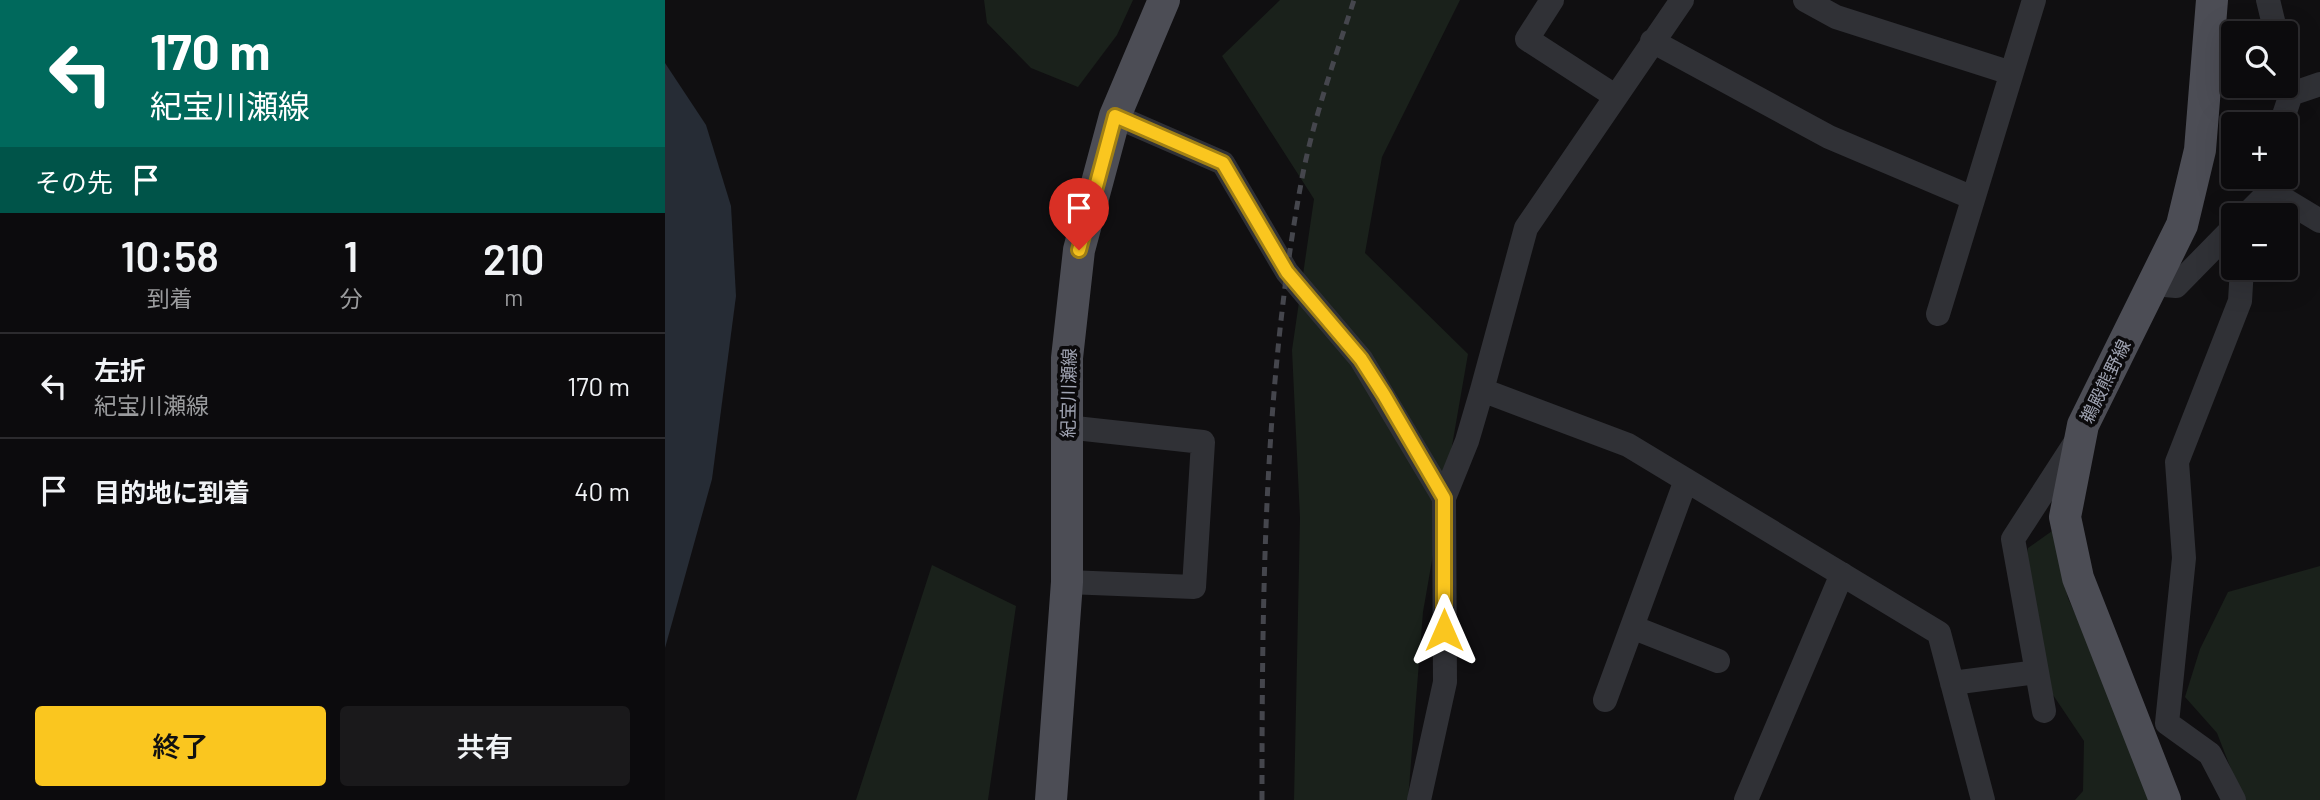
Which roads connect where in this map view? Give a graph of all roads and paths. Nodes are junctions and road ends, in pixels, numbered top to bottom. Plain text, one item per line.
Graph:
1 (1164, 0) edge
2 (1552, 0) edge
3 (1682, 0) edge
4 (1805, 0) edge
5 (2034, 0) edge
6 (2212, 0) edge
7 (2269, 0) edge
8 (2273, 21) edge
9 (1653, 41) junction
10 (2011, 73) junction
11 (2298, 83) edge
12 (2320, 83) edge
13 (1615, 96) junction
14 (1115, 116) junction
15 (2275, 189) edge
16 (1973, 198) junction
17 (2320, 221) edge
18 (2221, 240) edge
19 (2241, 280) edge
20 (2153, 284) junction
21 (1938, 314) dead end
22 (1482, 390) junction
23 (1066, 427) junction
24 (2081, 434) junction
25 (1686, 480) junction
26 (1444, 498) junction
27 (1842, 574) junction
28 (1067, 582) junction
29 (1632, 627) junction
30 (1718, 661) dead end
31 (2037, 672) junction
32 (1952, 683) junction
33 (1605, 700) dead end
34 (2044, 711) dead end
35 (1051, 800) edge
36 (1419, 800) edge
37 (1746, 800) edge
38 (1983, 800) edge
39 (2165, 800) edge
40 (2234, 800) edge

1 - 14 main road, 紀宝川瀬線
2 - 13 street
3 - 9 street
4 - 10 street
5 - 10 street
6 - 20 main road, 鵜殿熊野線
7 - 8 street
9 - 13 street
9 - 16 street
10 - 16 street
11 - 12 street
13 - 22 street
14 - 23 main road, 紀宝川瀬線
14 - 26 street
15 - 17 street
16 - 21 street
18 - 20 street
19 - 40 street
20 - 24 main road, 鵜殿熊野線
22 - 25 street
22 - 26 street
23 - 28 main road, 紀宝川瀬線
23 - 28 street
24 - 31 street
24 - 39 main road, 鵜殿熊野線
25 - 27 street
25 - 29 street
26 - 36 street
27 - 32 street
27 - 37 street
28 - 35 main road, 紀宝川瀬線
29 - 30 street
29 - 33 street
31 - 32 street
31 - 34 street
32 - 38 street

